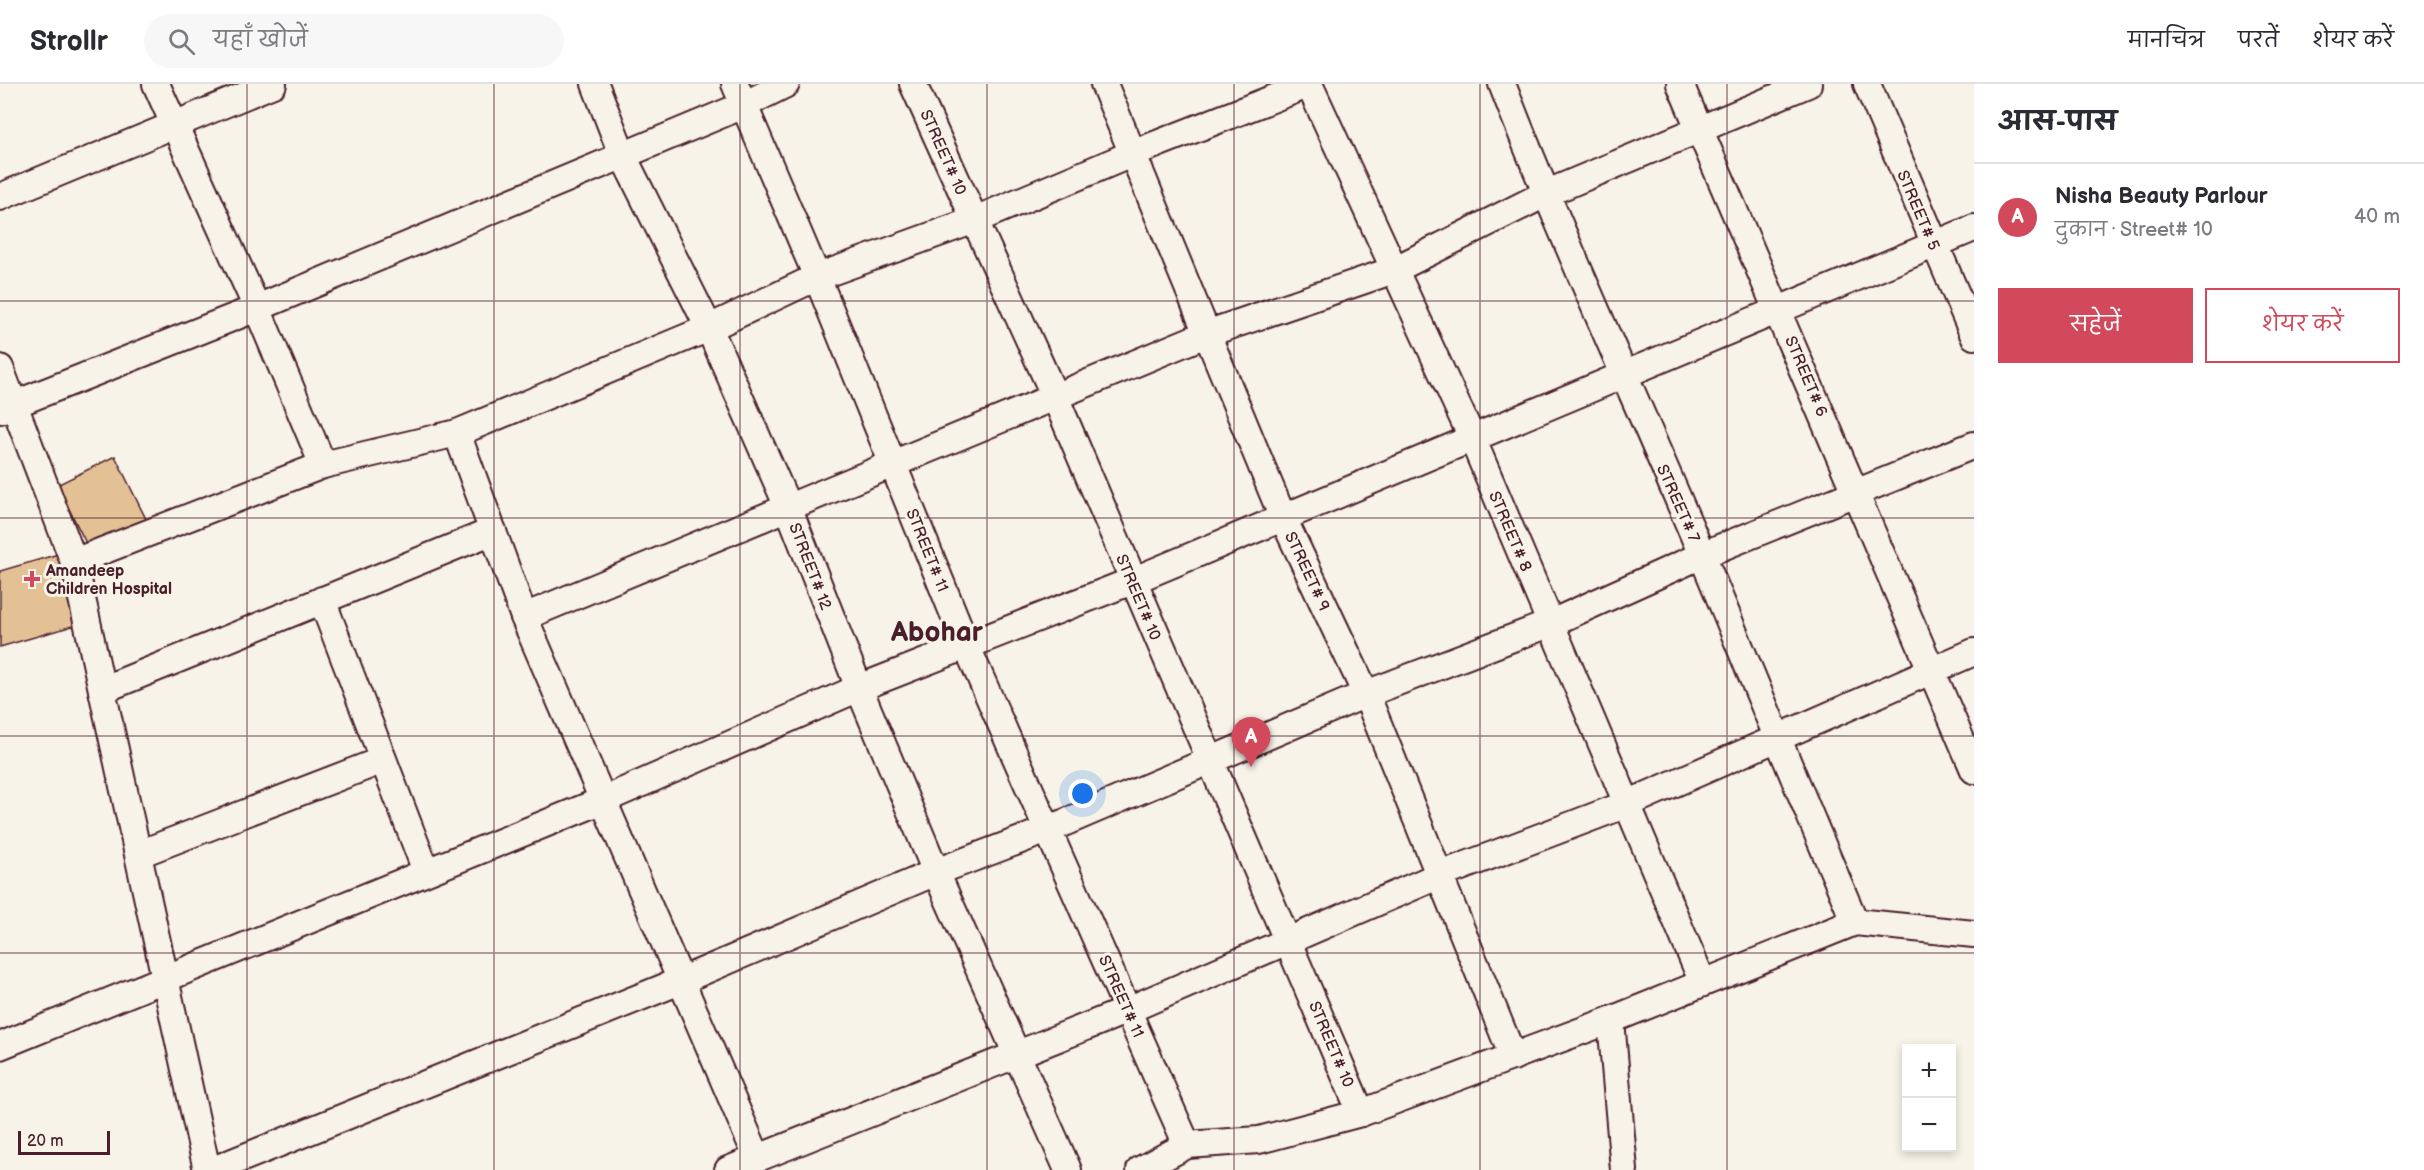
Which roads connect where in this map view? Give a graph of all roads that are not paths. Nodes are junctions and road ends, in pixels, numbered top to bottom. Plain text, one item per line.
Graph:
1 (156, 84) edge
2 (273, 84) edge
3 (595, 84) edge
4 (786, 84) edge
5 (914, 84) edge
6 (1104, 84) edge
7 (1309, 84) edge
8 (1502, 84) edge
9 (1680, 84) edge
10 (1808, 84) edge
11 (1867, 84) edge
12 (739, 94) edge
13 (176, 126) junction
14 (1699, 131) junction
15 (1134, 153) junction
16 (622, 154) junction
17 (1545, 194) junction
18 (0, 198) edge
19 (975, 220) junction
20 (1974, 228) edge
21 (1933, 244) junction
22 (1394, 270) junction
23 (817, 277) junction
24 (257, 308) junction
25 (1779, 309) junction
26 (709, 328) junction
27 (1206, 334) junction
28 (1974, 336) edge
29 (0, 368) edge
30 (1622, 374) junction
31 (1056, 399) junction
32 (8, 407) edge
33 (457, 433) junction
34 (1473, 440) junction
35 (1974, 445) edge
36 (323, 465) junction
37 (893, 465) junction
38 (1856, 491) junction
39 (788, 507) junction
40 (1282, 518) junction
41 (493, 531) junction
42 (1702, 555) junction
43 (74, 562) junction
44 (1132, 581) junction
45 (322, 600) junction
46 (524, 617) junction
47 (1549, 624) junction
48 (967, 647) junction
49 (1974, 652) edge
50 (1932, 669) junction
51 (859, 688) junction
52 (102, 690) junction
53 (1366, 694) junction
54 (1776, 739) junction
55 (383, 760) junction
56 (1209, 760) junction
57 (1974, 770) edge
58 (601, 801) junction
59 (1627, 804) junction
60 (1047, 830) junction
61 (139, 854) junction
62 (426, 871) junction
63 (936, 872) junction
64 (1440, 875) junction
65 (1856, 922) junction
66 (1974, 934) edge
67 (1290, 942) junction
68 (164, 981) junction
69 (680, 981) junction
70 (1703, 983) junction
71 (1128, 1010) junction
72 (1611, 1020) junction
73 (0, 1046) edge
74 (1016, 1054) junction
75 (1513, 1057) junction
76 (1361, 1113) junction
77 (1187, 1145) junction
78 (757, 1157) junction
79 (207, 1170) edge
80 (213, 1170) edge
81 (728, 1170) edge
82 (1068, 1170) edge
83 (1140, 1170) edge
84 (1624, 1170) edge

1 - 13 street
2 - 13 street
3 - 16 street, STREET# 12
4 - 12 street
5 - 19 street, STREET# 10
6 - 15 street, STREET# 9
7 - 15 street
7 - 22 street, STREET# 8
8 - 17 street, STREET# 7
9 - 14 street, STREET# 6
10 - 14 street
11 - 21 street, STREET# 5
12 - 16 street
12 - 23 street, STREET# 11
13 - 18 street
13 - 24 street
14 - 17 street
14 - 25 street, STREET# 6
15 - 19 street
15 - 27 street, STREET# 9
16 - 24 street
16 - 26 street, STREET# 12
17 - 22 street
17 - 30 street, STREET# 7
19 - 23 street
19 - 31 street, STREET# 10
20 - 21 street
21 - 25 street
21 - 28 street, STREET# 5
22 - 27 street
22 - 34 street, STREET# 8
23 - 26 street
23 - 37 street, STREET# 11
24 - 32 street
24 - 36 street
25 - 30 street
25 - 38 street, STREET# 6
26 - 33 street
26 - 39 street, STREET# 12
27 - 31 street
27 - 40 street, STREET# 9
29 - 32 street
30 - 34 street
30 - 42 street, STREET# 7
31 - 37 street
31 - 44 street, STREET# 10
32 - 43 street
33 - 36 street
33 - 41 street
34 - 40 street
34 - 47 street, STREET# 8
35 - 38 street
36 - 43 street
37 - 39 street
37 - 48 street, STREET# 11
38 - 42 street
38 - 50 street, STREET# 6
39 - 46 street
39 - 51 street, STREET# 12
40 - 44 street
40 - 53 street, STREET# 9
41 - 45 street
41 - 46 street
42 - 47 street
42 - 54 street, STREET# 7
43 - 52 street
44 - 48 street
44 - 56 street, STREET# 10
45 - 52 street
45 - 55 street
46 - 58 street
47 - 53 street
47 - 59 street, STREET# 8
48 - 51 street
48 - 60 street, STREET# 11
49 - 50 street
50 - 54 street
50 - 57 street, STREET# 6
51 - 58 street
51 - 63 street, STREET# 12
52 - 61 street
53 - 56 street
53 - 64 street, STREET# 9
54 - 59 street
54 - 65 street, STREET# 7
55 - 61 street
55 - 62 street
56 - 60 street
56 - 67 street, STREET# 10
58 - 62 street
58 - 69 street
59 - 64 street
59 - 70 street, STREET# 8
60 - 63 street
60 - 71 street, STREET# 11
61 - 68 street
62 - 68 street
63 - 69 street
63 - 74 street, STREET# 12
64 - 67 street
64 - 75 street, STREET# 9
65 - 66 street
65 - 70 street
67 - 71 street
67 - 76 street, STREET# 10
68 - 73 street
68 - 79 street
69 - 78 street
69 - 80 street
70 - 72 street
71 - 74 street
71 - 77 street, STREET# 11
72 - 75 street
72 - 84 street
74 - 78 street
74 - 82 street, STREET# 12
75 - 76 street
76 - 77 street
77 - 83 street
78 - 81 street

